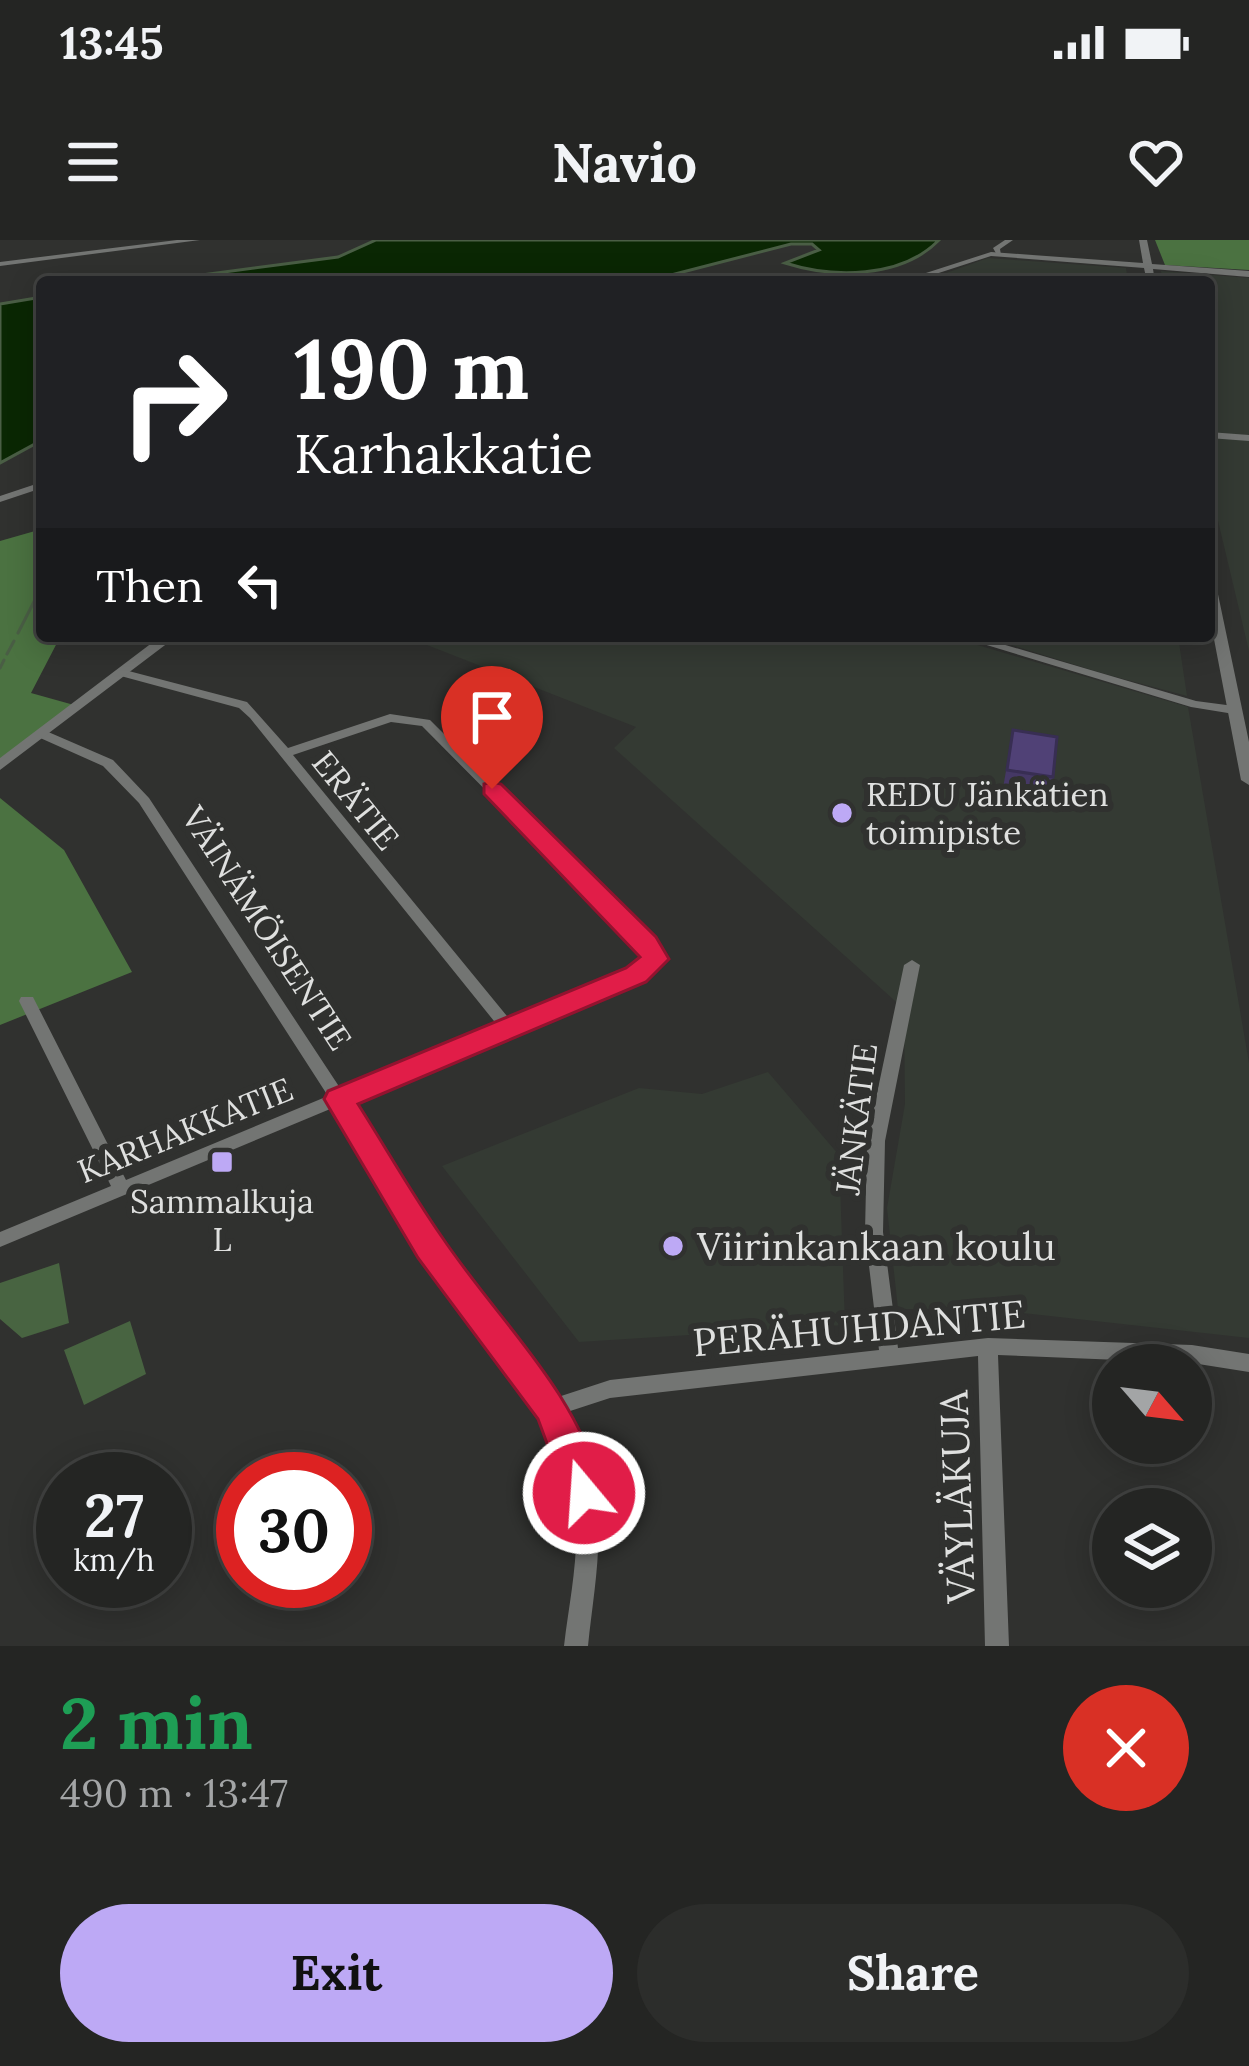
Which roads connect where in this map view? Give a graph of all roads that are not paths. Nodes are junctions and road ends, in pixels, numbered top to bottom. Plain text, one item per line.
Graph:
1 (196, 240) edge
2 (1010, 240) edge
3 (1143, 240) edge
4 (1000, 254) junction
5 (0, 264) edge
6 (1148, 266) junction
7 (1249, 274) edge
8 (918, 276) edge
9 (1150, 276) edge
10 (1215, 435) edge
11 (1249, 438) edge
12 (36, 487) edge
13 (0, 500) edge
14 (1215, 611) edge
15 (162, 642) edge
16 (983, 642) edge
17 (121, 673) junction
18 (1234, 710) junction
19 (42, 734) junction
20 (284, 754) junction
21 (0, 765) edge
22 (1249, 780) edge
23 (912, 965) dead end
24 (27, 1001) dead end
25 (507, 1028) junction
26 (339, 1099) junction
27 (121, 1190) junction
28 (0, 1240) edge
29 (988, 1346) junction
30 (889, 1354) junction
31 (1249, 1363) edge
32 (551, 1408) junction
33 (576, 1646) edge
34 (997, 1646) edge

1 - 5 street
2 - 4 street
3 - 6 street
4 - 6 street
4 - 8 street
6 - 7 street
6 - 9 street
10 - 11 street
12 - 13 street
14 - 18 street
15 - 17 street
16 - 18 street
17 - 19 street
17 - 20 street, ERÄTIE
18 - 22 street
19 - 21 street
19 - 26 street, VÄINÄMÖISENTIE
20 - 25 street, ERÄTIE
20 - 25 street, KARHAKKATIE
23 - 30 street, JÄNKÄTIE
24 - 27 street
25 - 26 street, KARHAKKATIE
26 - 27 street, KARHAKKATIE
26 - 32 street, VÄINÄMÖISENTIE
27 - 28 street, KARHAKKATIE
29 - 30 street, PERÄHUHDANTIE
29 - 31 street, PERÄHUHDANTIE
29 - 34 street, VÄYLÄKUJA
30 - 32 street, PERÄHUHDANTIE
32 - 33 street, VÄINÄMÖISENTIE

